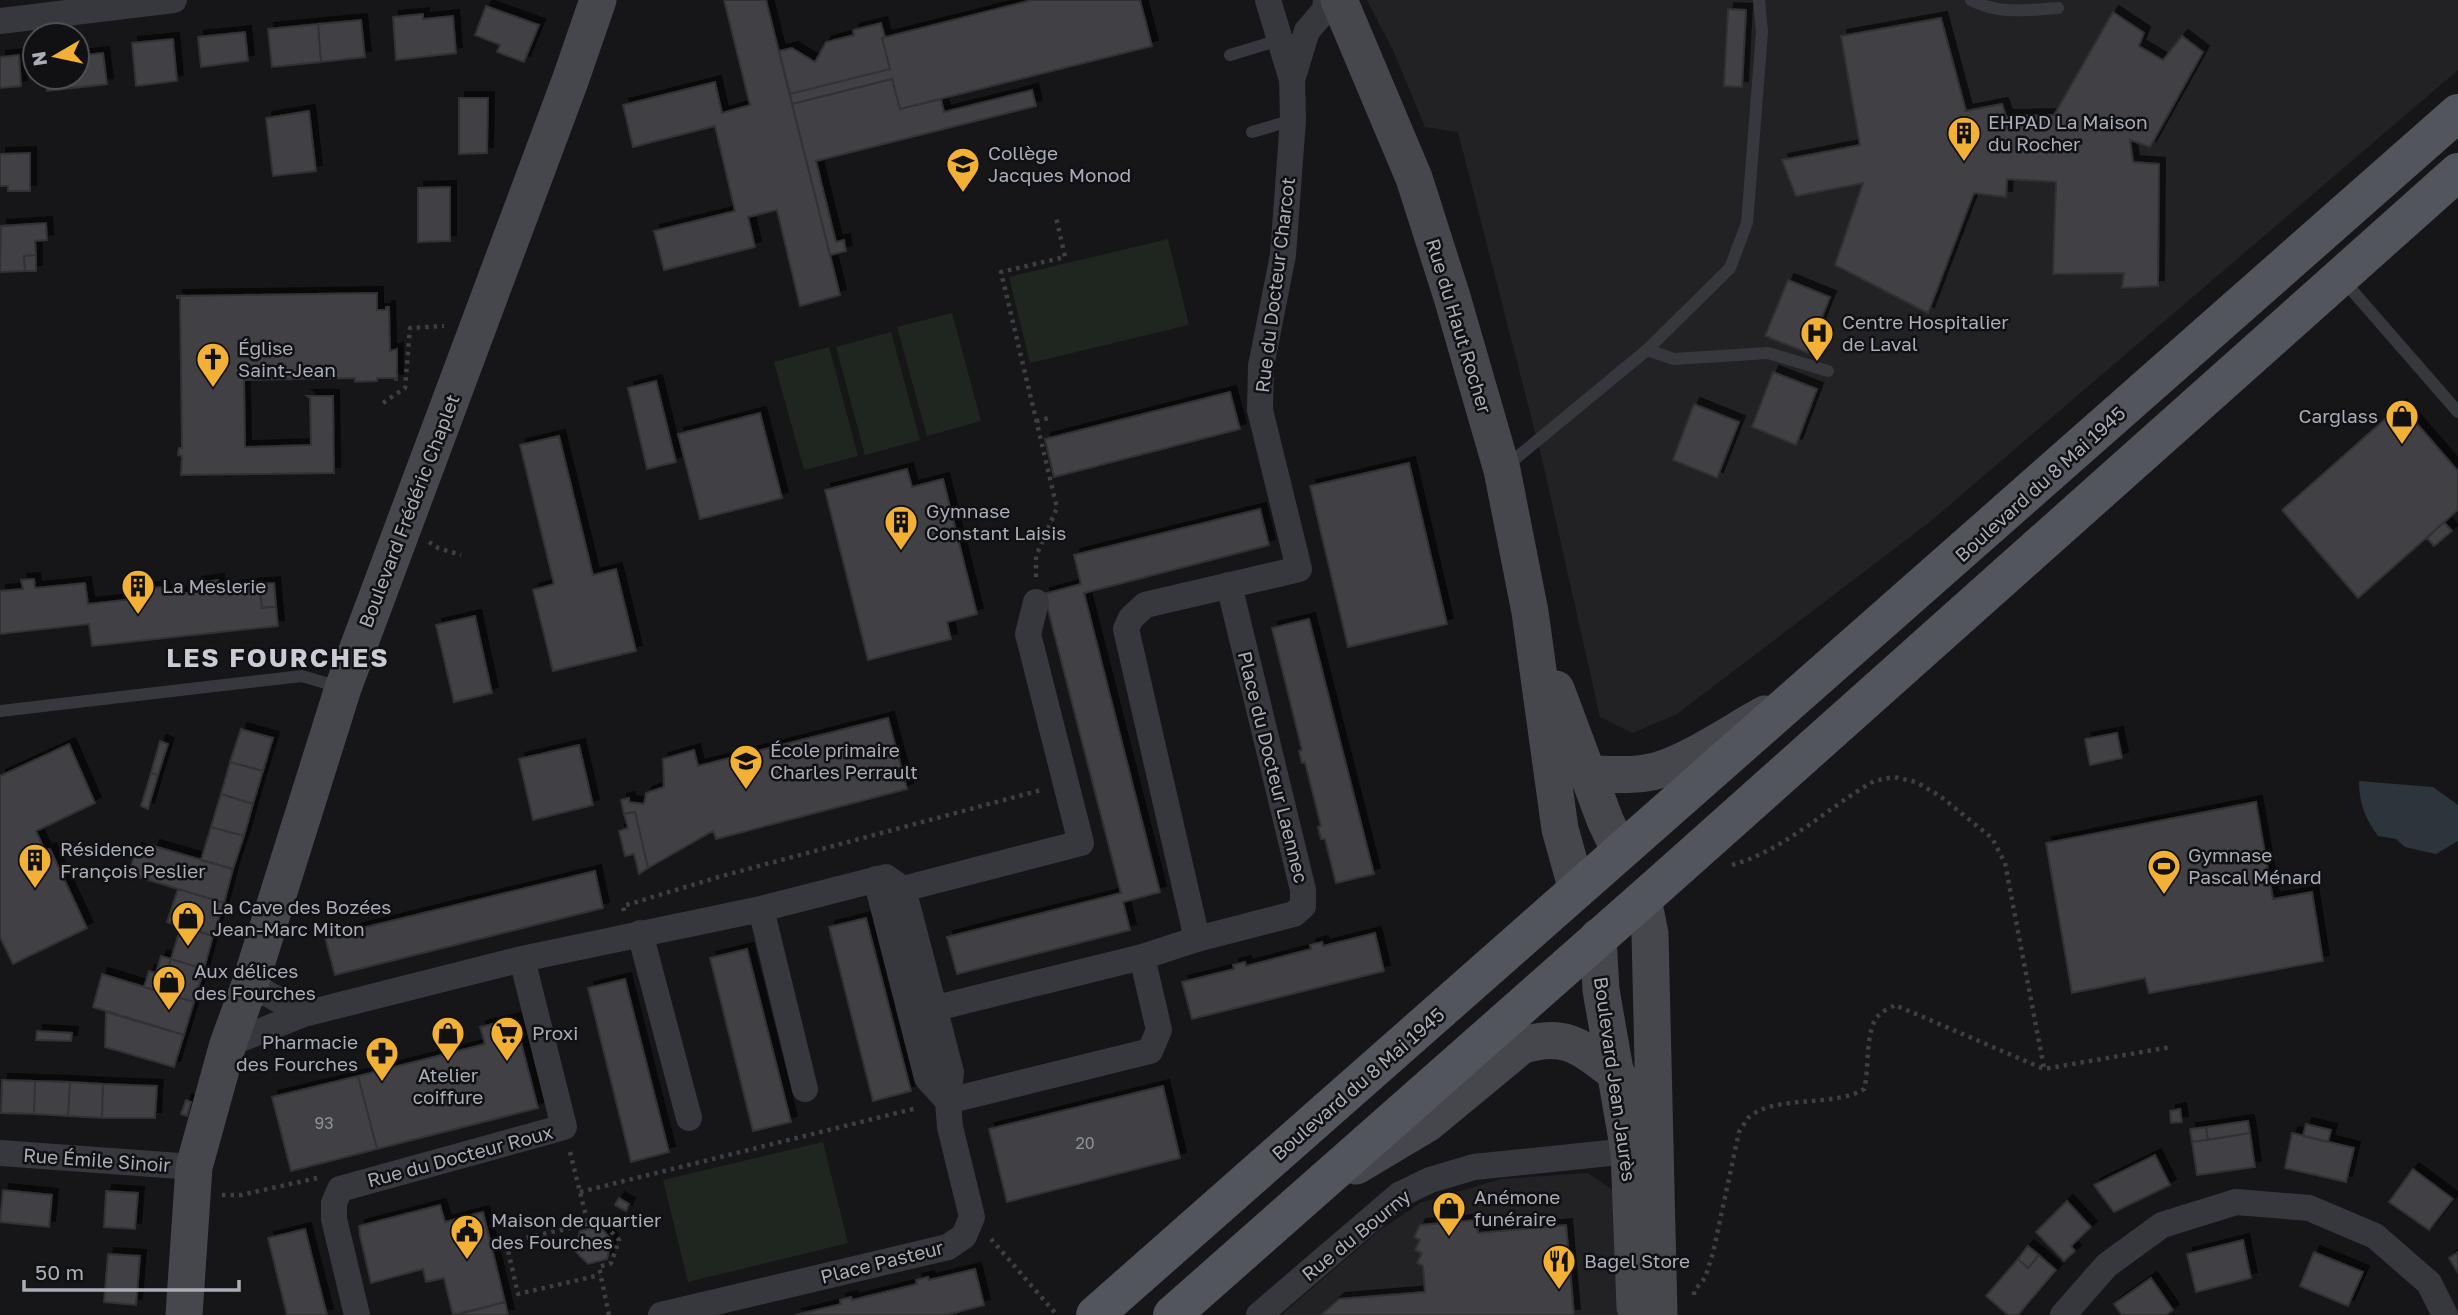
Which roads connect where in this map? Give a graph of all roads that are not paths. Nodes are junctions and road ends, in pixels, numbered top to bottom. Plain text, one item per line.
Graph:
1 (174, 0) edge
2 (1759, 0) edge
3 (1971, 0) edge
4 (593, 1) edge
5 (1269, 1) edge
6 (140, 2) edge
7 (1323, 8) edge
8 (2058, 8) dead end
9 (0, 21) edge
10 (1280, 40) junction
11 (1230, 55) dead end
12 (1292, 80) junction
13 (2458, 113) edge
14 (1293, 120) junction
15 (1252, 132) dead end
16 (2458, 172) edge
17 (2340, 277) junction
18 (1647, 350) junction
19 (1828, 371) dead end
20 (2458, 412) edge
21 (1502, 470) junction
22 (1229, 585) junction
23 (1036, 602) road end
24 (1530, 612) junction
25 (1841, 660) junction
26 (343, 688) junction
27 (1805, 691) junction
28 (0, 711) edge
29 (1588, 774) junction
30 (1638, 878) junction
31 (876, 879) junction
32 (903, 890) junction
33 (761, 909) junction
34 (1587, 913) junction
35 (635, 934) junction
36 (1197, 939) junction
37 (1142, 957) junction
38 (522, 959) junction
39 (250, 984) junction
40 (936, 1008) junction
41 (304, 1014) junction
42 (1652, 1018) junction
43 (229, 1044) junction
44 (1617, 1074) junction
45 (805, 1089) dead end
46 (948, 1101) junction
47 (688, 1118) dead end
48 (1629, 1151) junction
49 (0, 1153) edge
50 (205, 1181) junction
51 (1313, 1192) junction
52 (184, 1315) edge
53 (357, 1315) edge
54 (661, 1315) edge
55 (1095, 1315) edge
56 (1172, 1315) edge
57 (1259, 1315) edge
58 (1635, 1315) edge
59 (1659, 1315) edge
60 (2063, 1315) edge
61 (2445, 1315) edge

1 - 6 street
2 - 18 lane
3 - 8 lane
4 - 26 street, Boulevard Frédéric Chaplet
5 - 10 street, Rue du Docteur Charcot
6 - 9 street
7 - 10 lane
7 - 12 street
7 - 21 street, Rue du Haut Rocher
10 - 11 lane
10 - 12 street, Rue du Docteur Charcot
12 - 14 street, Rue du Docteur Charcot
13 - 25 main road, Boulevard du 8 Mai 1945
14 - 15 lane
14 - 22 street, Rue du Docteur Charcot
16 - 17 main road, Boulevard du 8 Mai 1945
17 - 20 lane
17 - 30 main road, Boulevard du 8 Mai 1945
18 - 19 lane
18 - 21 lane
21 - 24 street, Rue du Haut Rocher
22 - 36 street
22 - 36 street, Place du Docteur Laennec
23 - 32 street
24 - 29 street, Rue du Haut Rocher
24 - 34 street, Rue du Haut Rocher
25 - 27 main road, Boulevard du 8 Mai 1945
25 - 30 main road
26 - 28 lane
26 - 39 street, Boulevard Frédéric Chaplet
27 - 29 street
27 - 30 main road, Boulevard du 8 Mai 1945
29 - 30 street, Rue du Haut Rocher
30 - 34 main road, Boulevard du 8 Mai 1945
30 - 34 main road, Boulevard du 8 Mai 1945
30 - 42 street, Boulevard Jean Jaurès
31 - 32 street
31 - 33 street
31 - 46 street
32 - 40 street
33 - 35 street
33 - 45 street
34 - 42 street
34 - 44 street, Boulevard Jean Jaurès
34 - 51 main road
34 - 55 main road, Boulevard du 8 Mai 1945
35 - 38 street
35 - 47 street
36 - 37 street, Place du Docteur Laennec
37 - 40 street, Place du Docteur Laennec
37 - 46 street
38 - 41 street
38 - 53 street, Rue du Docteur Roux
39 - 41 street
39 - 43 street, Boulevard Frédéric Chaplet
40 - 46 street
41 - 43 street
42 - 59 street, Boulevard Jean Jaurès
43 - 50 street, Boulevard Frédéric Chaplet
44 - 48 street, Boulevard Jean Jaurès
44 - 51 street
46 - 54 street, Place Pasteur
48 - 57 street, Rue du Bourny
48 - 58 street, Boulevard Jean Jaurès
49 - 50 street, Rue Émile Sinoir
50 - 52 street, Boulevard Frédéric Chaplet
51 - 56 main road
60 - 61 street

